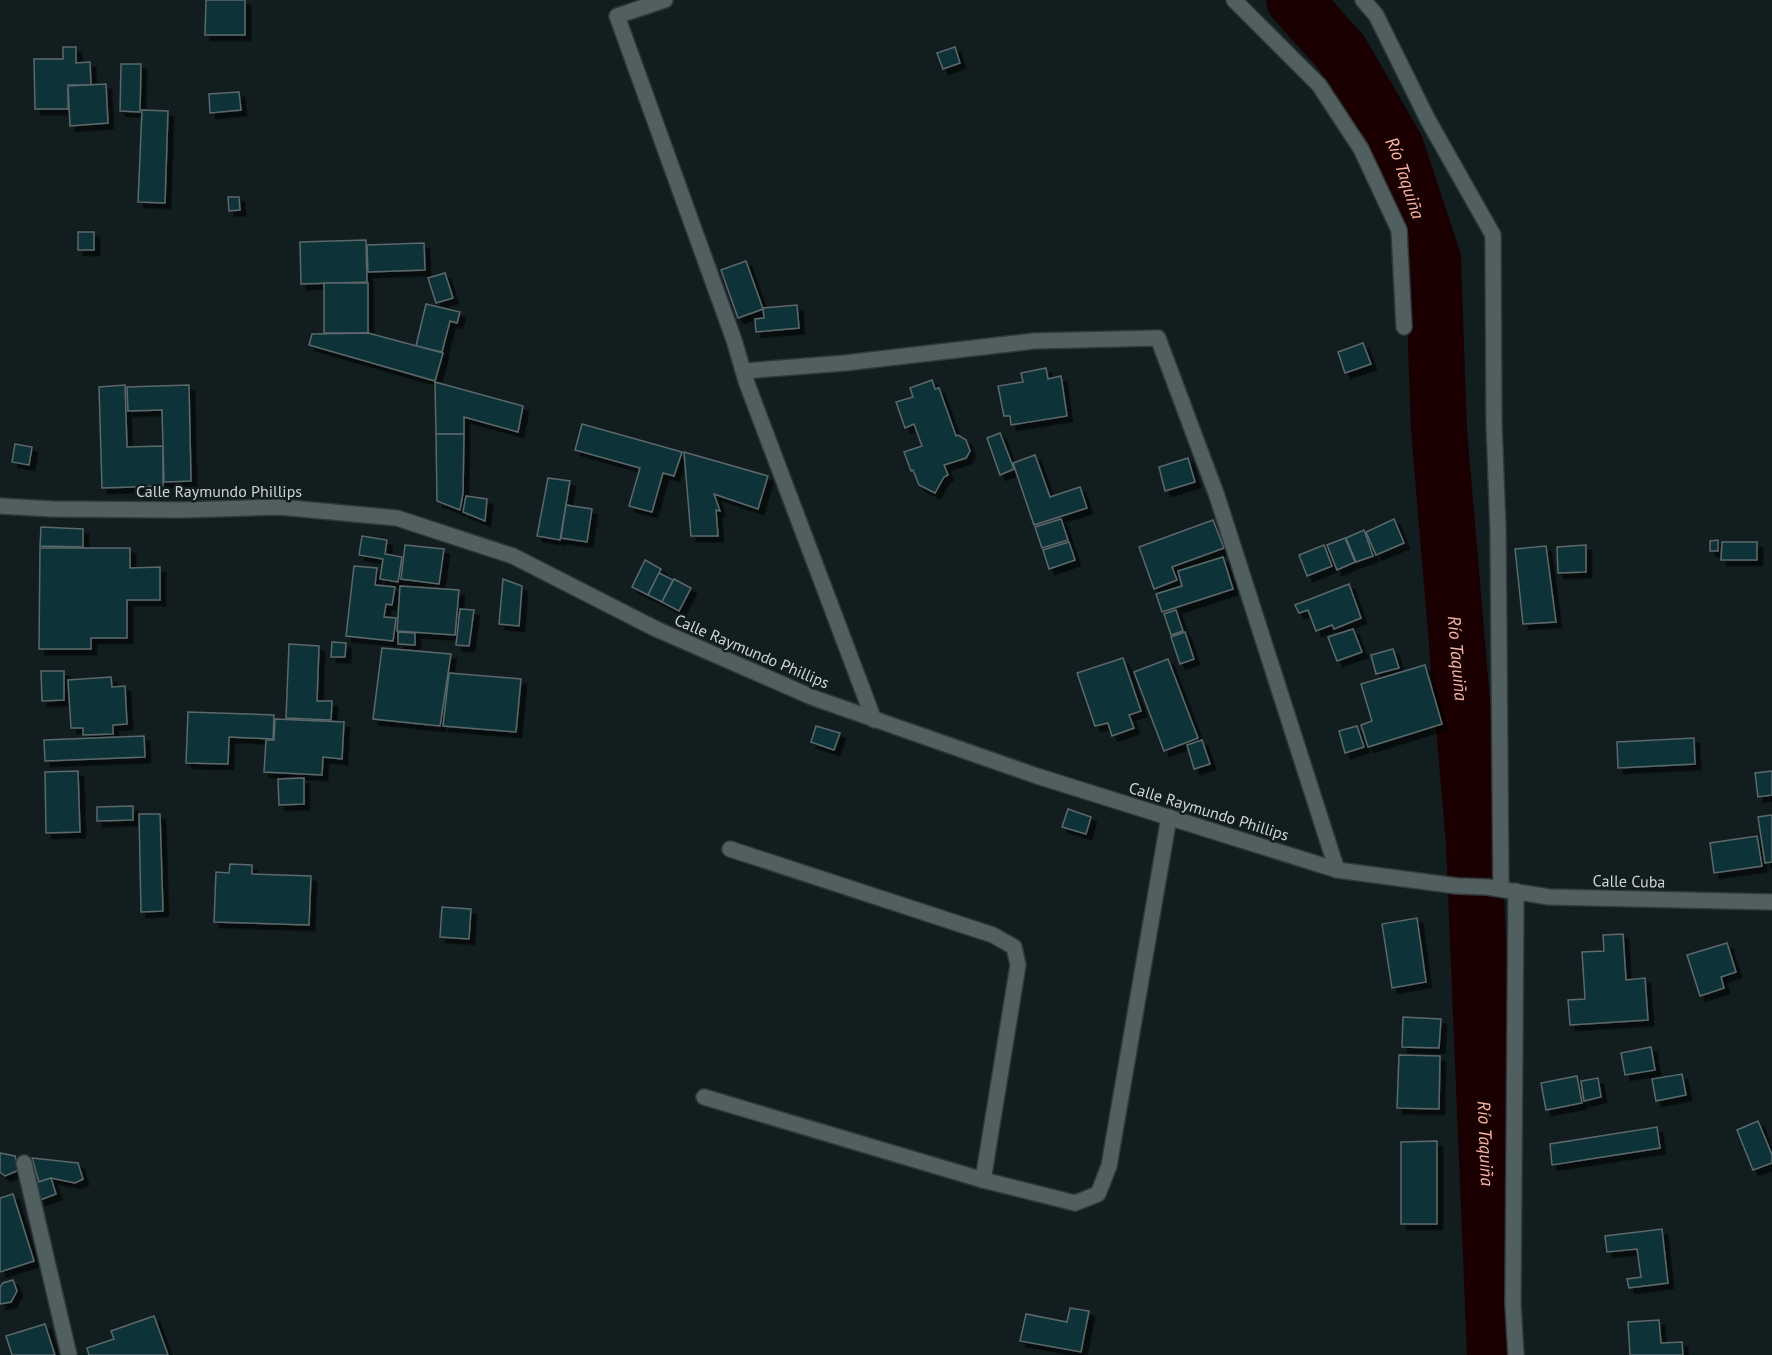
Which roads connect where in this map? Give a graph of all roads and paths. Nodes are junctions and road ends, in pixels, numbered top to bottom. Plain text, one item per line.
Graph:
1 (665, 0) edge
2 (1234, 0) edge
3 (1362, 0) edge
4 (1404, 327) dead end
5 (744, 371) junction
6 (0, 506) edge
7 (874, 720) junction
8 (1169, 817) junction
9 (730, 849) dead end
10 (1337, 870) junction
11 (1501, 889) junction
12 (1772, 902) edge
13 (704, 1097) dead end
14 (24, 1163) dead end
15 (983, 1180) junction
16 (69, 1355) edge
17 (1516, 1355) edge

1 - 5 street
2 - 4 street
3 - 11 street
5 - 7 street
5 - 10 street
6 - 7 street, Calle Raymundo Phillips
7 - 8 street, Calle Raymundo Phillips
8 - 10 street, Calle Raymundo Phillips
8 - 15 street
9 - 15 street
10 - 11 street, Calle Raymundo Phillips
11 - 12 street, Calle Cuba
11 - 17 street
13 - 15 street
14 - 16 street

